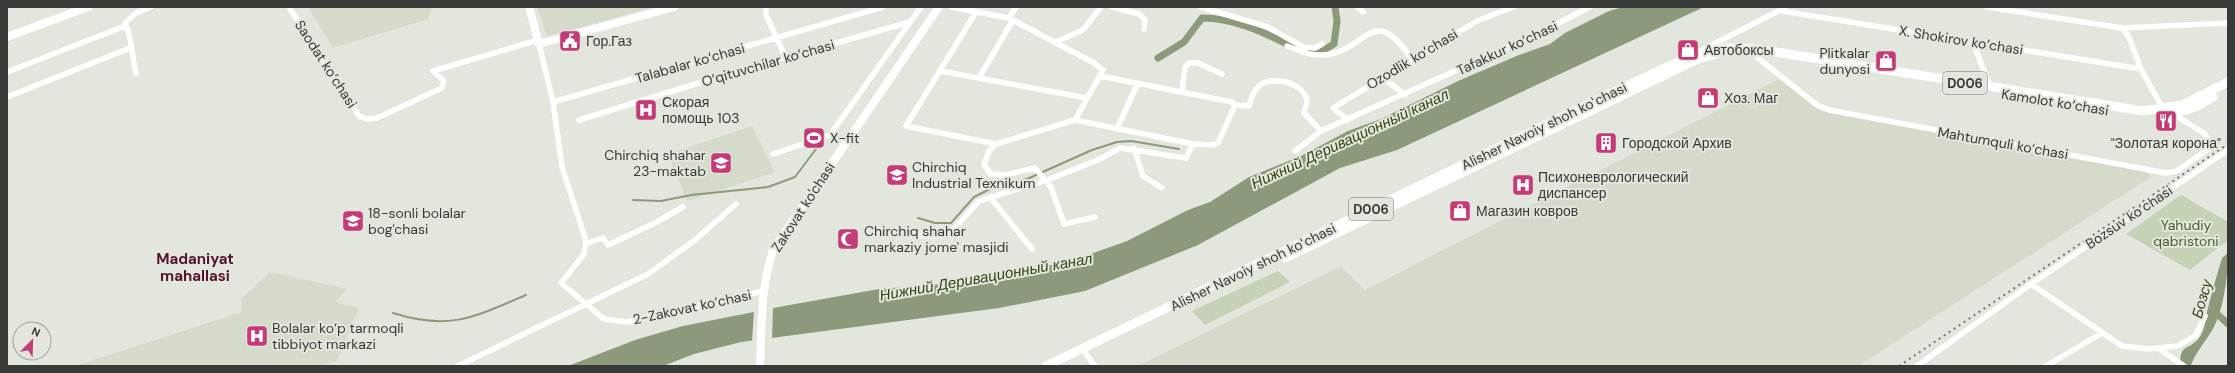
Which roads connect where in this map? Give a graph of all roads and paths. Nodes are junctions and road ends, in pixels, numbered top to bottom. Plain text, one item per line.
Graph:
1 (88, 7) edge
2 (151, 7) edge
3 (289, 7) edge
4 (528, 7) edge
5 (674, 7) edge
6 (766, 7) edge
7 (884, 7) edge
8 (921, 7) edge
9 (939, 7) edge
10 (951, 7) edge
11 (1016, 7) edge
12 (1101, 7) edge
13 (1112, 7) edge
14 (1200, 7) edge
15 (1356, 7) edge
16 (1513, 7) edge
17 (1590, 7) edge
18 (1988, 7) edge
19 (1784, 9) edge
20 (976, 12) junction
21 (1363, 12) dead end
22 (1011, 19) junction
23 (910, 22) junction
24 (2228, 23) edge
25 (125, 26) junction
26 (2122, 28) junction
27 (1144, 29) dead end
28 (7, 37) edge
29 (1728, 37) junction
30 (776, 38) junction
31 (539, 42) junction
32 (1056, 42) junction
33 (1973, 42) junction
34 (1322, 44) dead end
35 (1287, 46) dead end
36 (130, 48) junction
37 (1746, 48) junction
38 (1697, 53) junction
39 (1756, 53) junction
40 (1710, 55) joint
41 (786, 58) junction
42 (1412, 58) junction
43 (2141, 69) junction
44 (940, 71) junction
45 (7, 72) edge
46 (136, 73) dead end
47 (1222, 74) dead end
48 (1100, 76) junction
49 (1382, 77) junction
50 (979, 78) junction
51 (1922, 78) junction
52 (2228, 82) edge
53 (1138, 84) junction
54 (1990, 87) junction
55 (2228, 89) edge
56 (1182, 91) junction
57 (1405, 95) junction
58 (7, 97) edge
59 (1087, 98) junction
60 (553, 102) junction
61 (1235, 105) junction
62 (2163, 110) junction
63 (2173, 114) junction
64 (579, 120) dead end
65 (1075, 120) junction
66 (1348, 120) junction
67 (1557, 124) junction
68 (1117, 129) junction
69 (1321, 131) junction
70 (996, 144) junction
71 (1193, 144) junction
72 (1134, 148) junction
73 (2228, 150) edge
74 (1295, 151) dead end
75 (773, 154) dead end
76 (1047, 180) junction
77 (1162, 188) dead end
78 (990, 197) junction
79 (736, 204) dead end
80 (682, 207) dead end
81 (1095, 218) dead end
82 (907, 235) dead end
83 (585, 244) junction
84 (1032, 249) dead end
85 (2031, 284) junction
86 (764, 291) junction
87 (585, 303) junction
88 (2206, 316) dead end
89 (2102, 333) junction
90 (2158, 348) junction
91 (1084, 351) junction
92 (458, 366) edge
93 (760, 366) edge
94 (1046, 366) edge
95 (1060, 366) edge
96 (1095, 366) edge
97 (1917, 366) edge
98 (2046, 366) edge
99 (2184, 366) edge

1 - 28 main road
2 - 25 street
3 - 31 street, Saodat ko‘chasi
4 - 31 main road
5 - 31 main road
6 - 30 street
7 - 30 street, Talabalar ko‘chasi
8 - 23 street
9 - 86 main road, Zakovat ko'chasi
10 - 20 street
11 - 22 street
12 - 32 street
13 - 27 street
14 - 34 street
15 - 21 street
16 - 42 street, Ozodlik ko‘chasi
17 - 57 street, Tafakkur ko‘chasi
18 - 26 street
19 - 29 street
19 - 33 street, X. Shokirov ko‘chasi
20 - 22 street
20 - 44 street
22 - 32 street
22 - 50 street
23 - 41 street, O‘qituvchilar ko‘chasi
23 - 75 street
24 - 26 street
25 - 36 street
25 - 45 street
26 - 43 street
29 - 37 street
29 - 38 street
30 - 41 street
30 - 60 street, Talabalar ko‘chasi
31 - 60 street
32 - 48 street
33 - 43 street, X. Shokirov ko‘chasi
33 - 54 street
35 - 42 street
36 - 46 street
36 - 58 street
37 - 38 main road, D006
37 - 51 main road, D006
38 - 67 main road, Alisher Navoiy shoh koʻchasi / D006
39 - 40 main road, Kamolot ko‘chasi / D006
39 - 51 main road, Kamolot ko‘chasi / D006
39 - 63 street, Mahtumquli ko‘chasi
40 - 67 main road, Alisher Navoiy shoh koʻchasi / D006
41 - 64 street, O‘qituvchilar ko‘chasi
42 - 49 street, Ozodlik ko‘chasi
43 - 62 street
44 - 50 street
44 - 70 street
47 - 56 street
48 - 53 street
48 - 59 street
49 - 57 street
49 - 66 street, Ozodlik ko‘chasi
50 - 59 street
51 - 54 main road, D006
51 - 63 main road, Kamolot ko‘chasi / D006
52 - 62 main road, D006
53 - 56 street
53 - 68 street
54 - 62 main road, D006
55 - 63 main road, Kamolot ko‘chasi / D006
56 - 61 street
57 - 66 street, Tafakkur ko‘chasi
59 - 65 street
60 - 83 street
61 - 69 street
61 - 71 street
65 - 68 street
65 - 70 street
66 - 69 street, Tafakkur ko‘chasi
67 - 91 main road, Alisher Navoiy shoh koʻchasi / D006
68 - 71 street
69 - 74 street, Tafakkur ko‘chasi
70 - 76 street
71 - 72 street
72 - 76 street
72 - 77 street
73 - 85 street, Bozsuv ko‘chasi
76 - 78 street
76 - 81 street
78 - 82 street
78 - 84 street
79 - 87 street
80 - 83 street
83 - 87 street, 2-Zakovat ko‘chasi
85 - 89 street
85 - 97 street, Bozsuv ko‘chasi
86 - 87 street, 2-Zakovat ko‘chasi
86 - 93 main road, Zakovat ko'chasi
87 - 92 street
88 - 90 street
89 - 90 street
89 - 98 street
90 - 99 street
91 - 94 main road, Alisher Navoiy shoh koʻchasi / D006
91 - 95 main road, Alisher Navoiy shoh koʻchasi / D006
91 - 96 street

